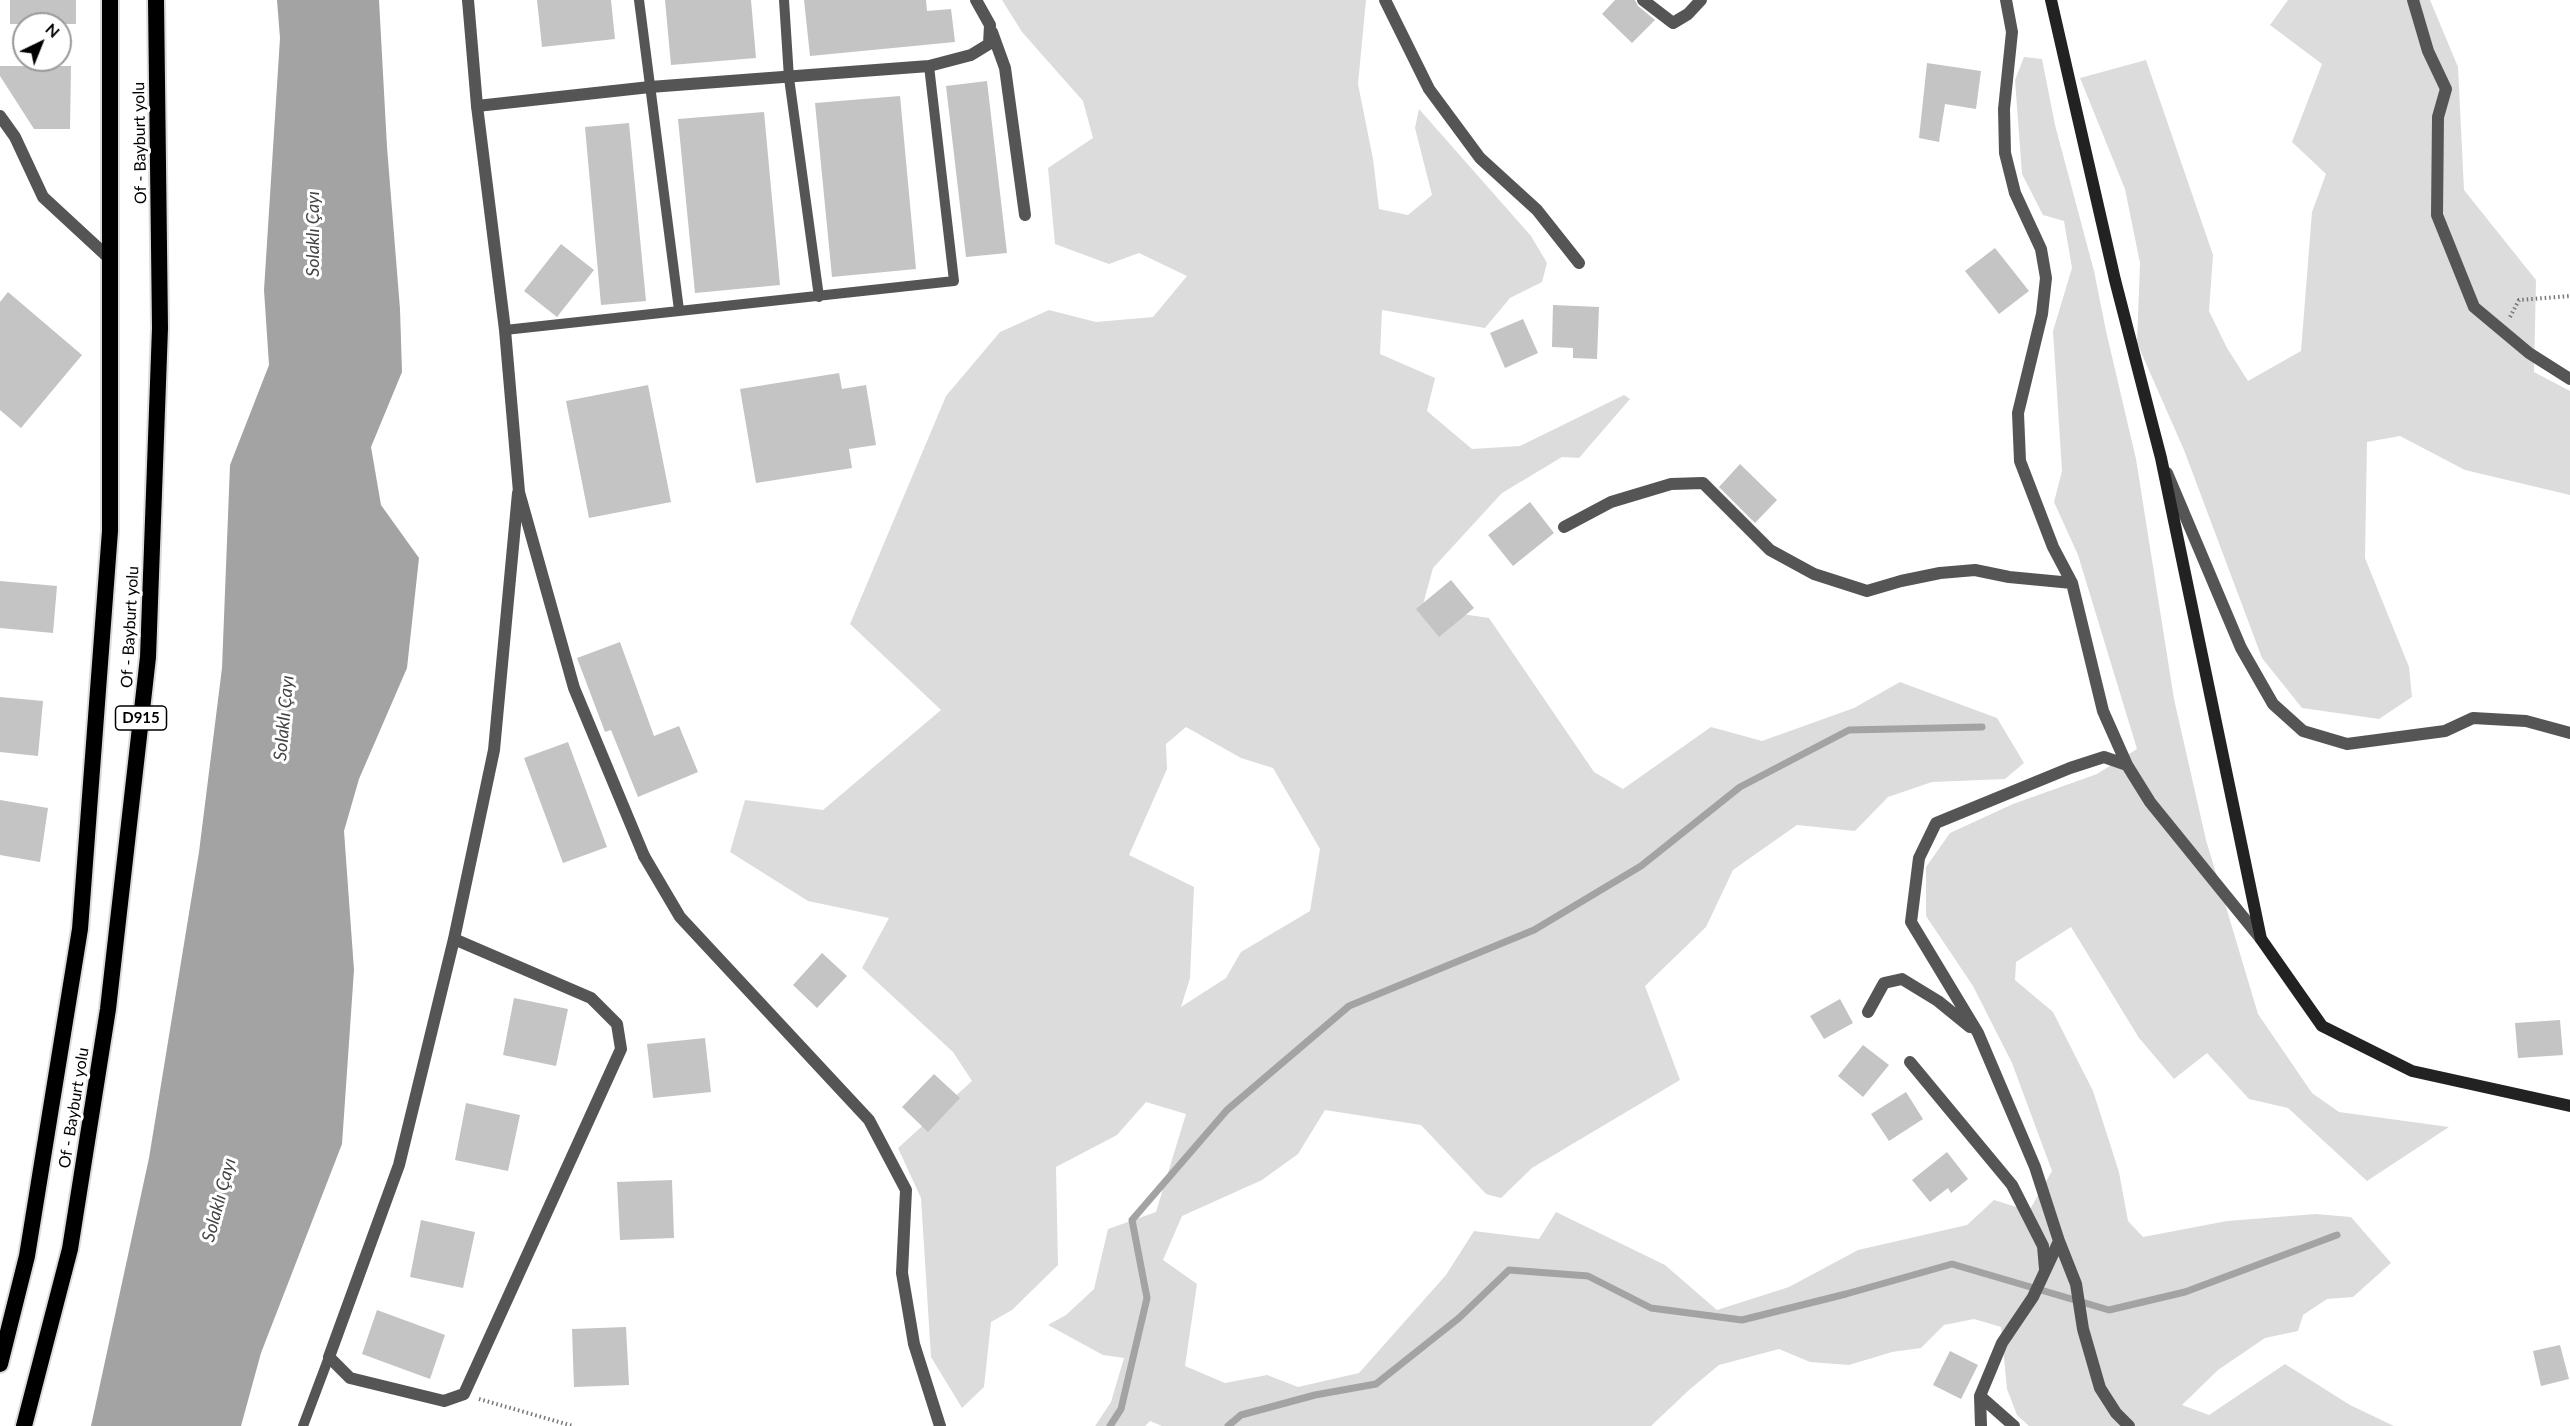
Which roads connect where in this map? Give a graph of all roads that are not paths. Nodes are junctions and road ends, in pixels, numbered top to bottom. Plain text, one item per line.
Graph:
1 (110, 0) edge
2 (156, 0) edge
3 (468, 0) edge
4 (639, 0) edge
5 (784, 0) edge
6 (976, 0) edge
7 (1385, 0) edge
8 (1643, 0) edge
9 (1701, 0) edge
10 (2006, 0) edge
11 (2051, 0) edge
12 (2413, 0) edge
13 (990, 25) junction
14 (929, 66) junction
15 (789, 78) junction
16 (650, 87) junction
17 (477, 105) junction
18 (0, 116) edge
19 (1025, 215) dead end
20 (110, 259) junction
21 (1579, 263) dead end
22 (819, 297) junction
23 (680, 310) junction
24 (505, 330) junction
25 (2570, 379) edge
26 (2161, 458) junction
27 (519, 492) junction
28 (1564, 527) dead end
29 (2072, 583) junction
30 (2570, 733) edge
31 (2127, 765) junction
32 (454, 939) junction
33 (2261, 939) junction
34 (1868, 1012) dead end
35 (1978, 1033) junction
36 (1910, 1062) dead end
37 (2570, 1106) edge
38 (2059, 1241) junction
39 (2046, 1271) junction
40 (329, 1357) junction
41 (0, 1364) edge
42 (1980, 1396) junction
43 (24, 1426) edge
44 (303, 1426) edge
45 (940, 1426) edge
46 (1981, 1426) edge
47 (2014, 1426) edge
48 (2129, 1426) edge

1 - 20 highway, Of - Bayburt yolu / D915
2 - 43 highway, Of - Bayburt yolu / D915
3 - 17 street
4 - 16 lane
5 - 15 lane
6 - 13 street
7 - 21 street
8 - 9 street
10 - 29 street
11 - 26 main road
12 - 25 street
13 - 14 street
13 - 19 street
14 - 15 street
14 - 22 lane
15 - 16 street
15 - 22 lane
16 - 17 street
16 - 23 lane
17 - 24 street
18 - 20 street
20 - 41 highway, Of - Bayburt yolu / D915
22 - 23 lane
23 - 24 lane
24 - 27 street
26 - 30 street
26 - 33 main road
27 - 32 street
27 - 45 street
28 - 29 street
29 - 31 street
31 - 33 street
31 - 35 street
32 - 40 street
32 - 40 street
33 - 37 main road
34 - 35 street
35 - 38 street
36 - 39 street
38 - 39 street
38 - 48 street
39 - 42 street
40 - 44 lane
42 - 46 street
42 - 47 street

